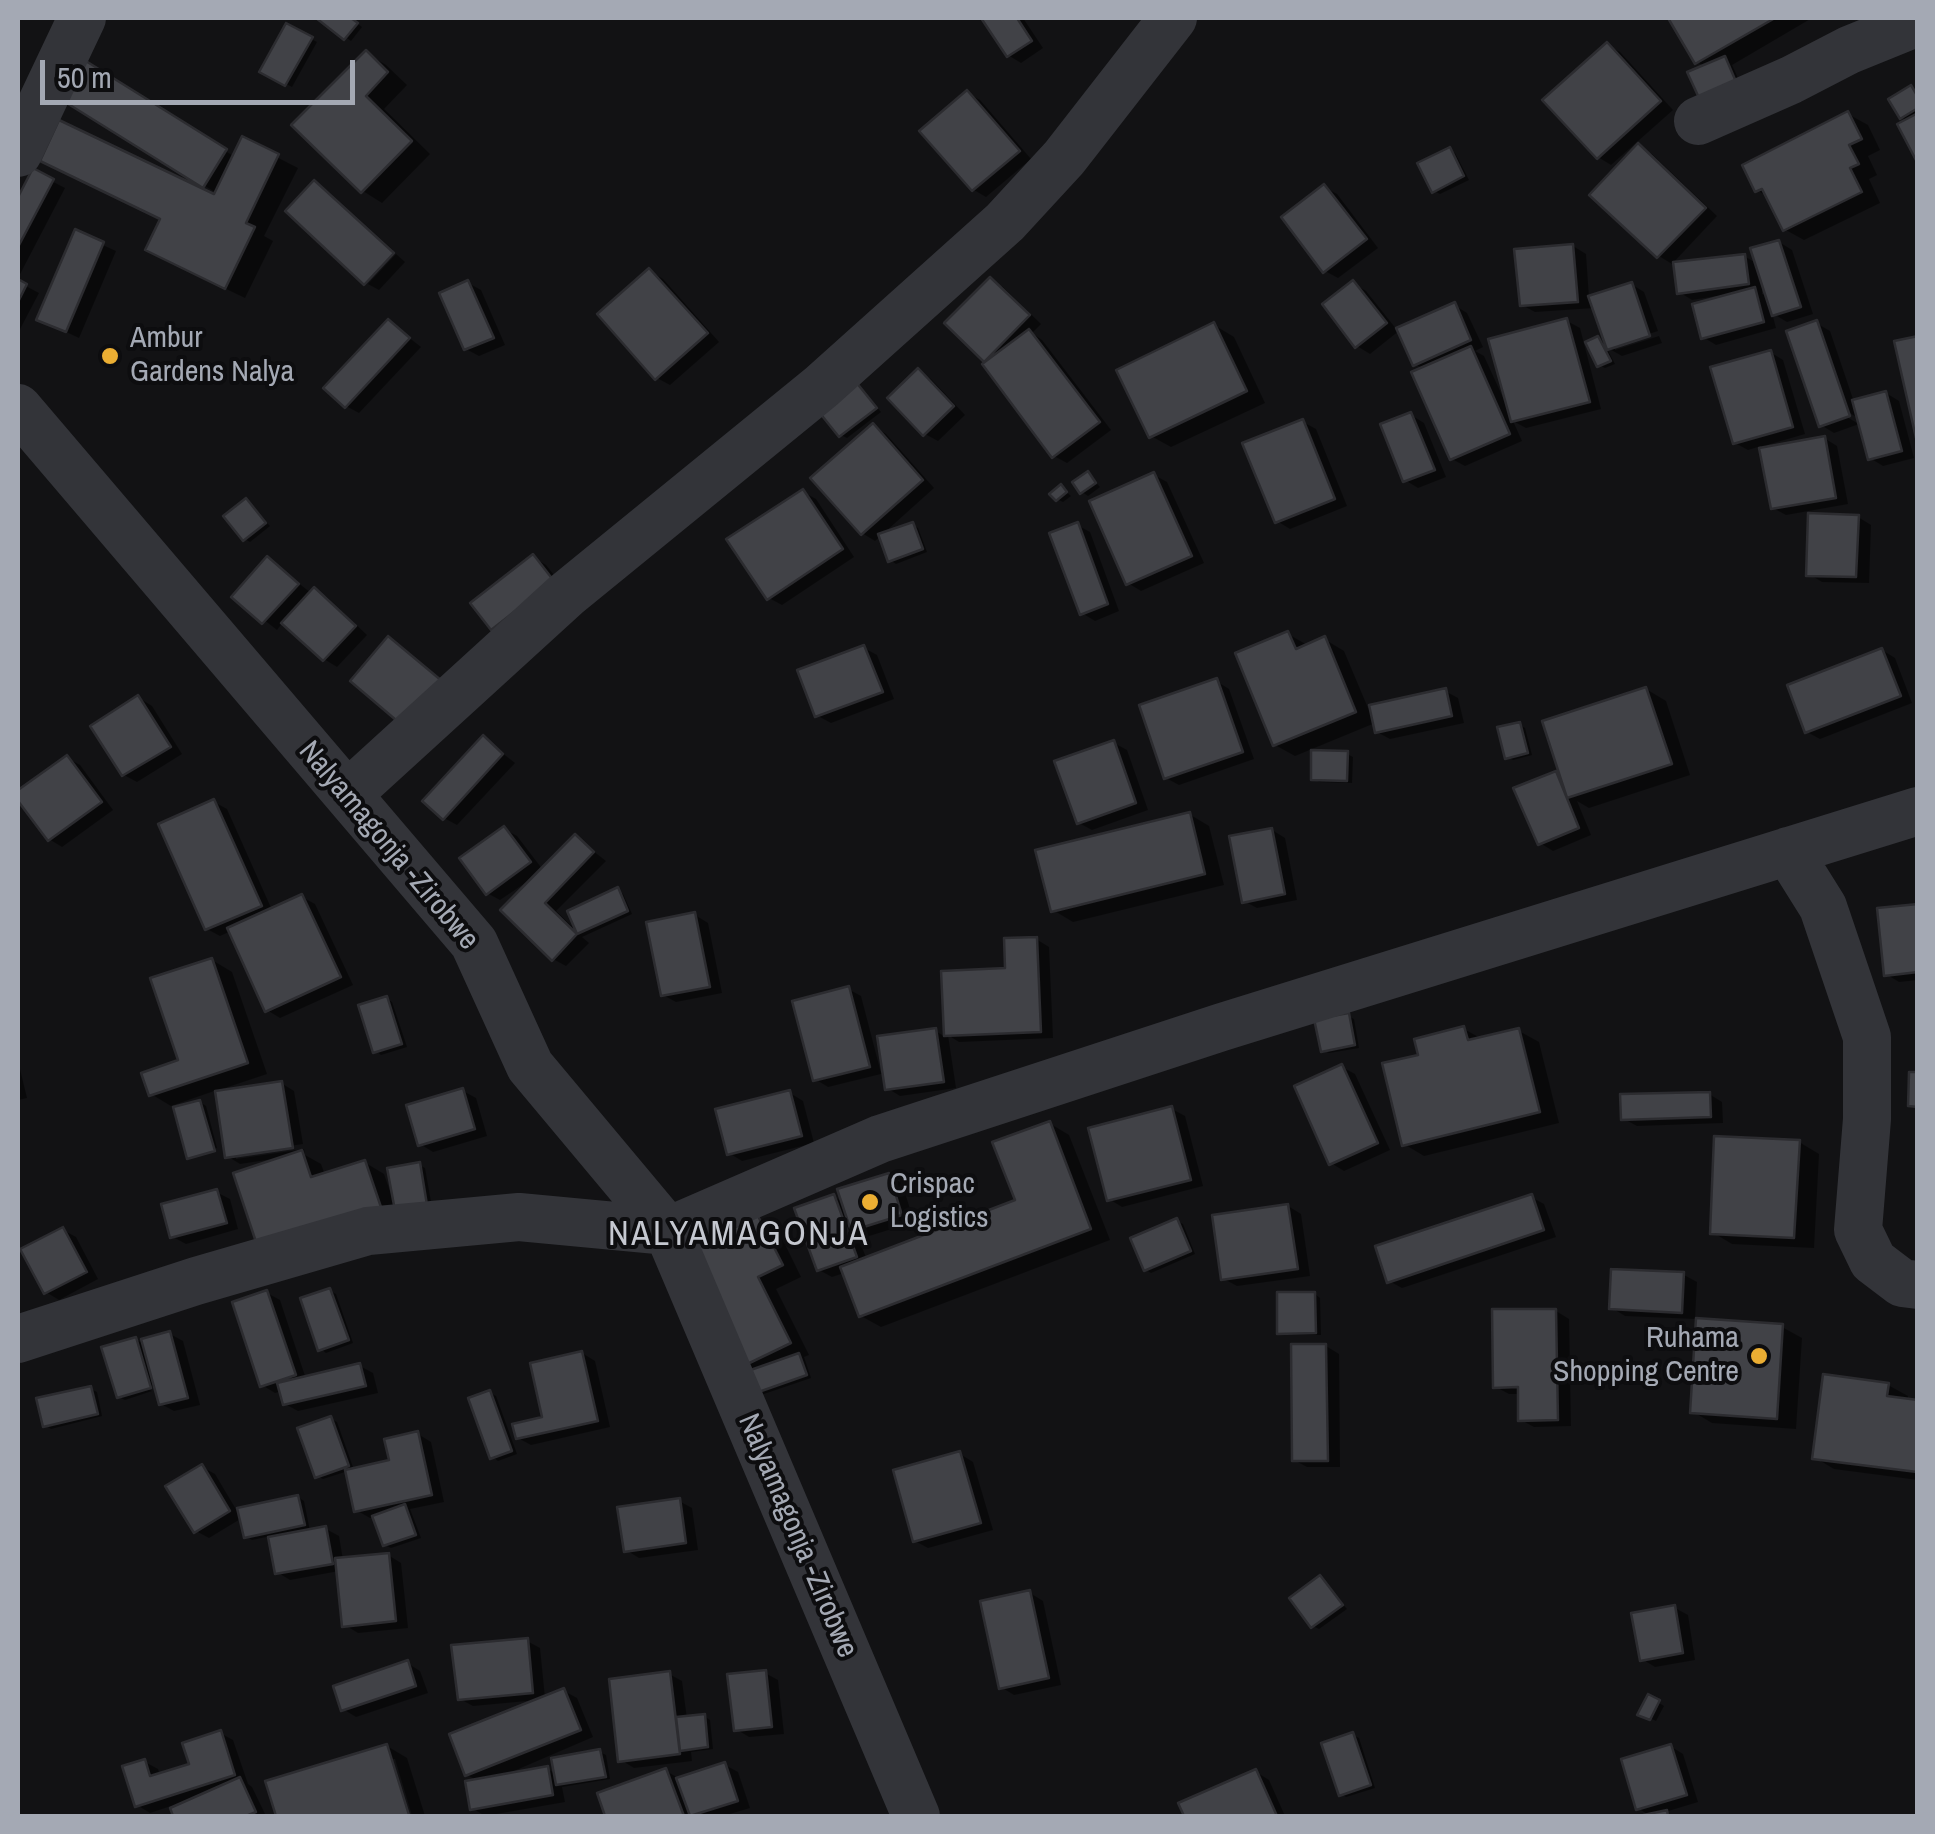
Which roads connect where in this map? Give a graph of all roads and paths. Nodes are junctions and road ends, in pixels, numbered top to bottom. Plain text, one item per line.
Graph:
1 (82, 18) edge
2 (1173, 18) edge
3 (1918, 22) edge
4 (1698, 120) dead end
5 (18, 152) edge
6 (18, 408) edge
7 (349, 793) junction
8 (1918, 811) edge
9 (1788, 851) junction
10 (668, 1231) junction
11 (1918, 1285) edge
12 (18, 1339) edge
13 (916, 1816) edge

1 - 5 street
2 - 7 street
3 - 4 street
6 - 7 street, Nalyamagonja -Zirobwe
7 - 10 street, Nalyamagonja -Zirobwe
8 - 9 street
9 - 10 street
9 - 11 street
10 - 12 street
10 - 13 street, Nalyamagonja -Zirobwe

